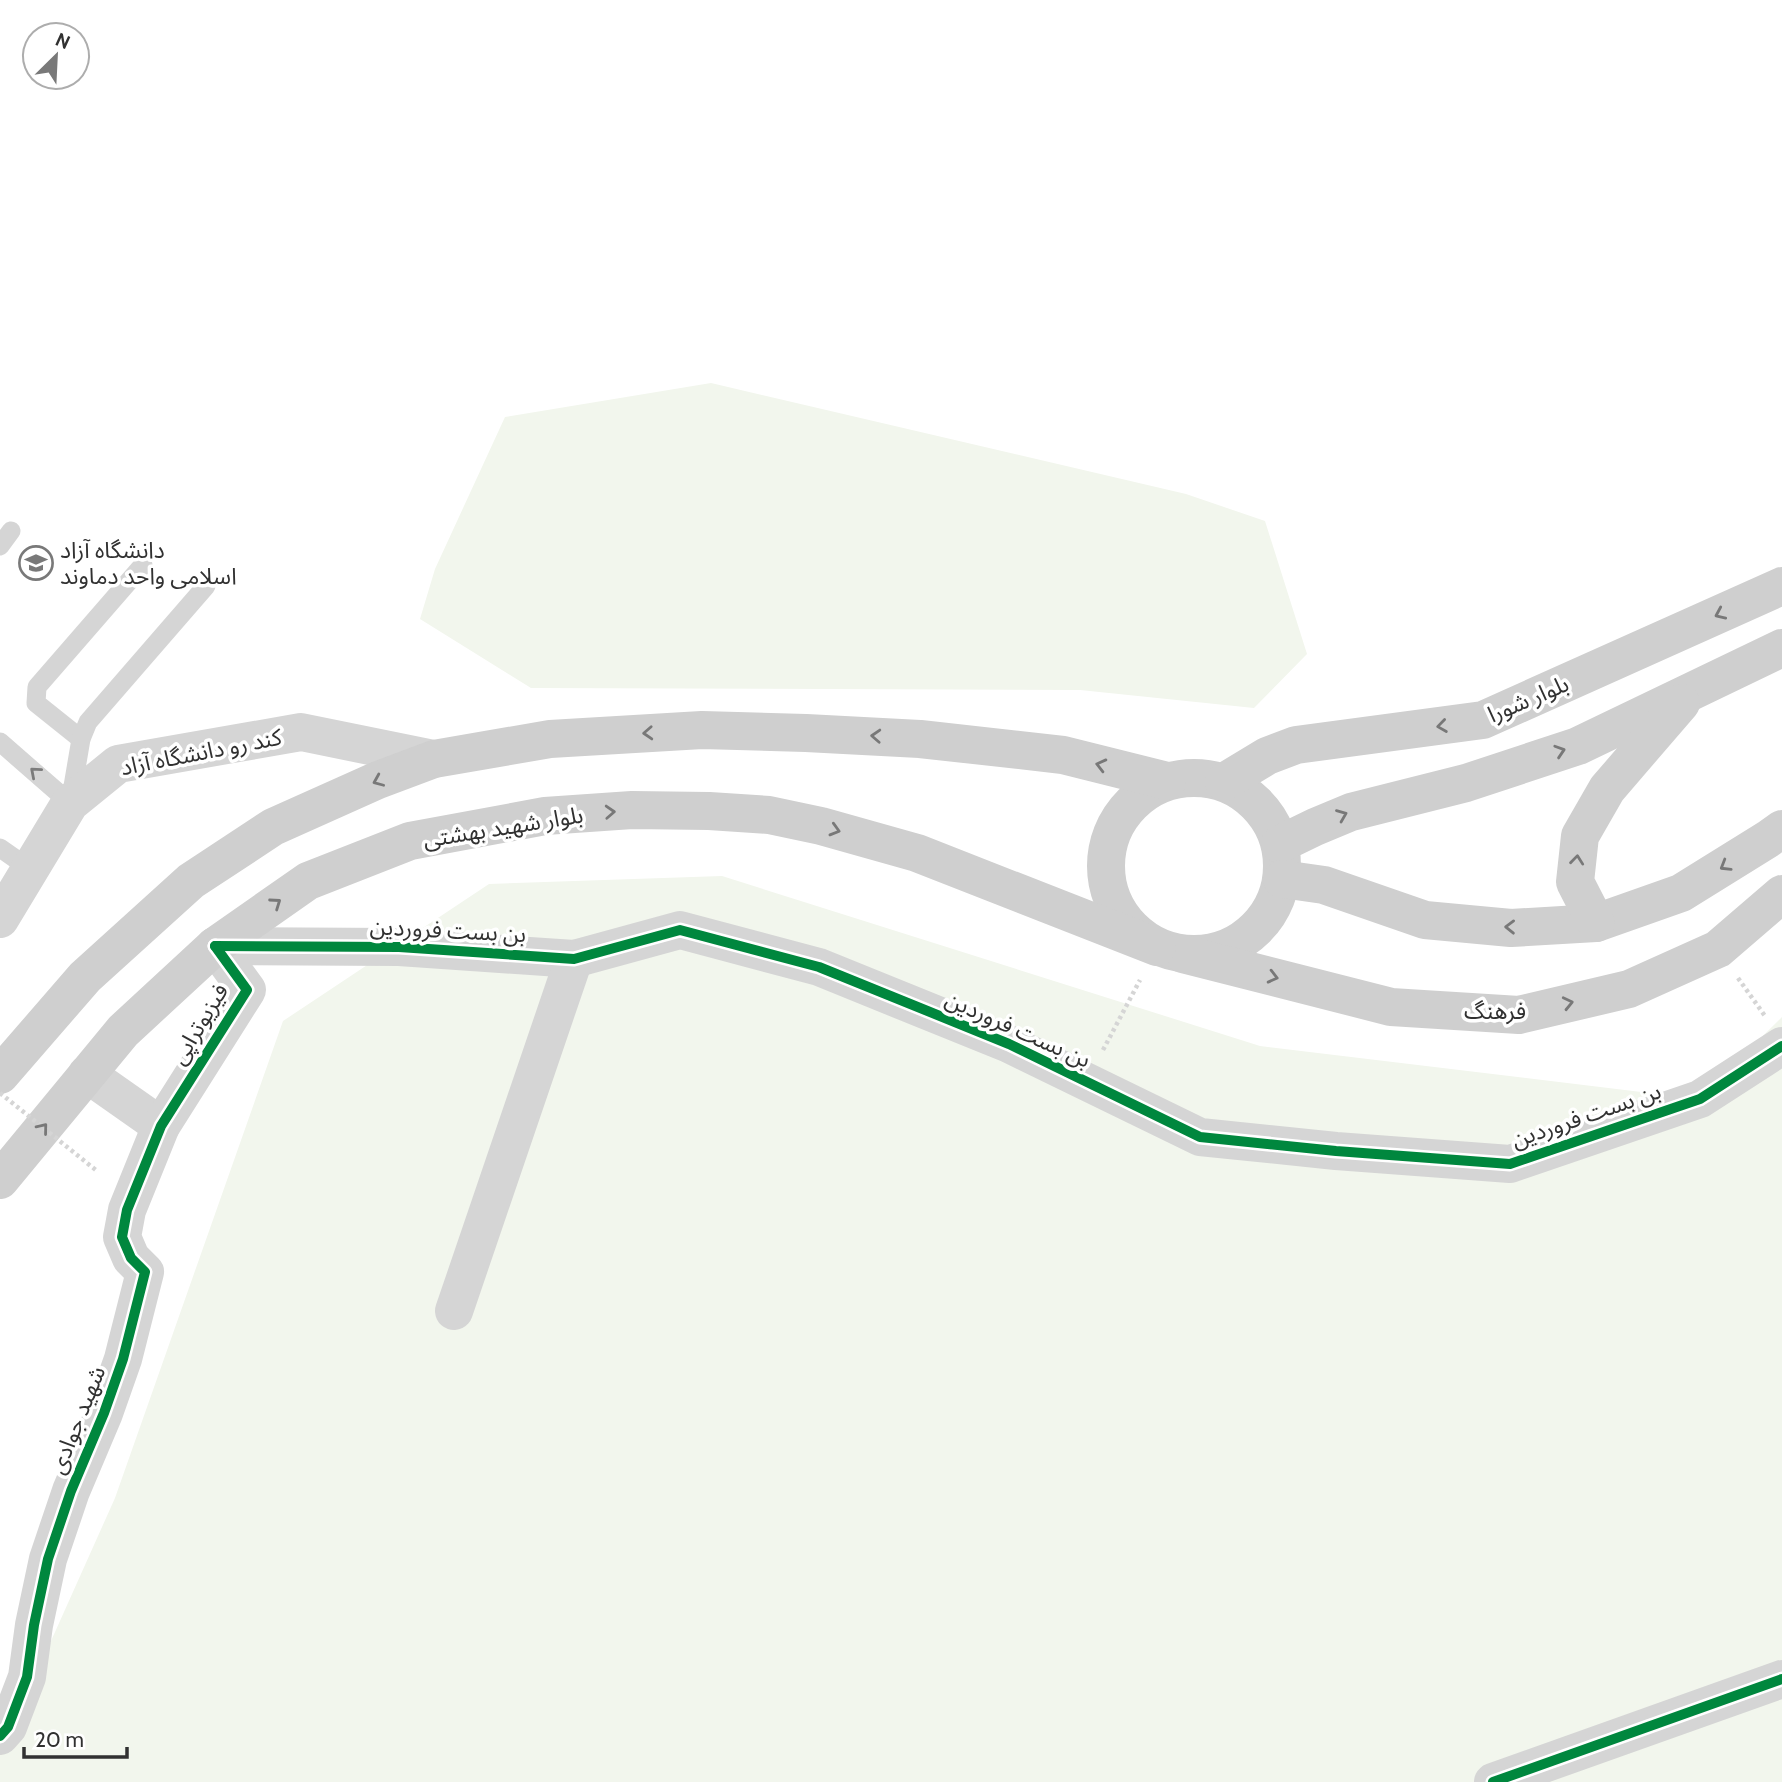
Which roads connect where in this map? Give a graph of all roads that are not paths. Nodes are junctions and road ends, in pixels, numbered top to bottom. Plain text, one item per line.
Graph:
1 (143, 565) dead end
2 (206, 586) dead end
3 (1782, 586) edge
4 (1782, 648) edge
5 (1688, 694) junction
6 (80, 739) junction
7 (0, 742) edge
8 (433, 759) junction
9 (1167, 781) junction
10 (1224, 782) junction
11 (70, 803) junction
12 (1782, 829) edge
13 (15, 859) edge
14 (1281, 861) junction
15 (1782, 894) edge
16 (0, 919) edge
17 (1596, 923) junction
18 (215, 946) junction
19 (1170, 951) junction
20 (574, 959) junction
21 (1774, 1032) edge
22 (0, 1074) edge
23 (88, 1074) junction
24 (161, 1126) junction
25 (0, 1180) edge
26 (454, 1311) dead end
27 (1782, 1679) edge
28 (0, 1736) edge
29 (1493, 1782) edge

1 - 6 lane
2 - 6 lane
3 -> 10 main road, بلوار شورا
4 - 5 main road
14 -> 5 main road
17 -> 5 main road
6 - 11 lane
11 -> 7 lane
9 -> 8 main road
8 - 11 street, کند رو دانشگاه آزاد
8 -> 22 main road
9 - 10 main road
9 - 19 main road
10 - 14 main road
11 - 13 street, کند رو دانشگاه آزاد
12 -> 17 main road
13 - 16 street, کند رو دانشگاه آزاد
17 -> 14 main road
14 - 19 main road
19 -> 15 main road, فرهنگ
18 -> 19 main road, بلوار شهید بهشتی
18 - 20 street, بن بست فروردین
18 - 23 main road, بلوار شهید بهشتی
18 - 24 street, فیزیوتراپی
20 - 21 street, بن بست فروردین
20 - 26 street
23 - 24 street
25 -> 23 main road, بلوار شهید بهشتی
24 - 28 street, شهید جوادی
27 - 29 street

